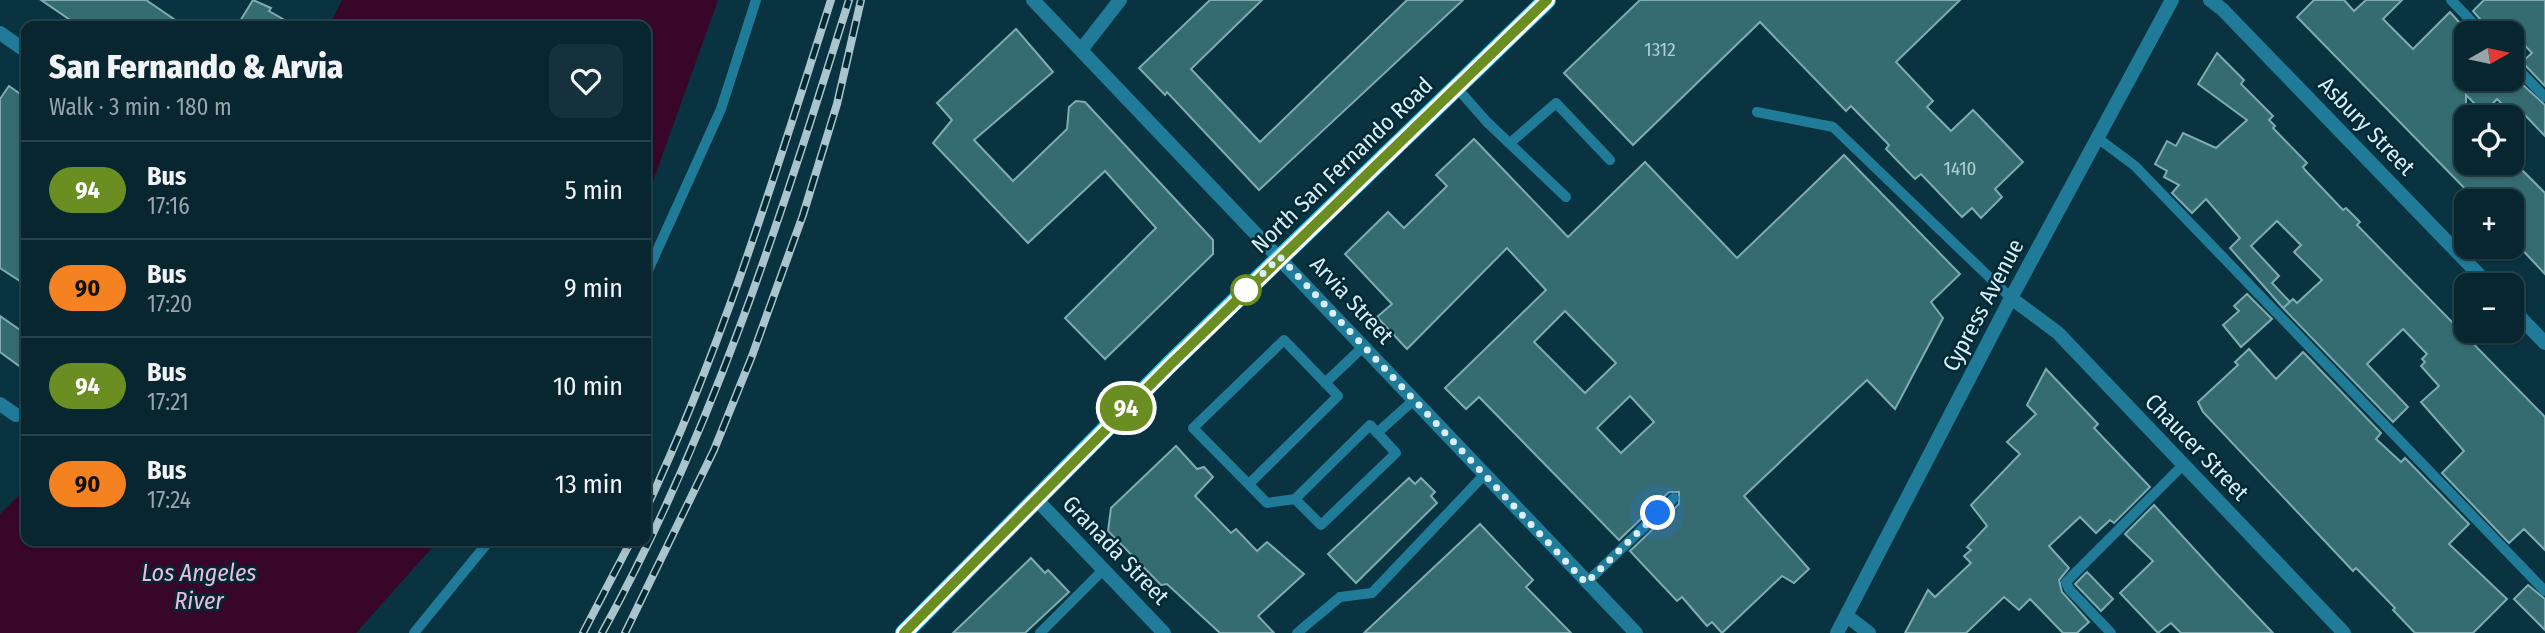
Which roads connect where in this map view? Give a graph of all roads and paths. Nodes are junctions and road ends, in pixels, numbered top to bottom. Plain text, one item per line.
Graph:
1 (756, 0) edge
2 (1033, 0) edge
3 (1119, 0) edge
4 (1547, 0) edge
5 (2172, 0) edge
6 (2210, 0) edge
7 (2451, 0) edge
8 (2471, 21) edge
9 (0, 33) edge
10 (21, 48) edge
11 (1082, 50) junction
12 (2524, 75) edge
13 (1457, 88) junction
14 (2545, 97) edge
15 (1757, 112) dead end
16 (2099, 139) junction
17 (1510, 143) junction
18 (1610, 160) dead end
19 (1566, 197) dead end
20 (1280, 257) junction
21 (651, 264) edge
22 (2477, 273) edge
23 (2011, 299) junction
24 (2524, 321) edge
25 (2545, 343) edge
26 (1364, 346) junction
27 (1325, 383) junction
28 (1415, 399) junction
29 (0, 404) edge
30 (16, 415) dead end
31 (1377, 433) junction
32 (2183, 465) junction
33 (1485, 474) junction
34 (1249, 484) junction
35 (1674, 498) dead end
36 (1036, 499) junction
37 (1295, 499) junction
38 (485, 546) edge
39 (1103, 570) junction
40 (1586, 583) junction
41 (2545, 591) edge
42 (1847, 616) junction
43 (414, 633) edge
44 (904, 633) edge
45 (1040, 633) edge
46 (1164, 633) edge
47 (1297, 633) edge
48 (1636, 633) edge
49 (1838, 633) edge
50 (1869, 633) edge
51 (2111, 633) edge
52 (2344, 633) edge

1 - 21 lane
2 - 11 street, Arvia Street
3 - 11 street
4 - 13 main road, North San Fernando Road
5 - 16 street, Cypress Avenue
6 - 22 street, Asbury Street
7 - 8 lane
9 - 10 street
11 - 20 street, Arvia Street
12 - 14 lane
13 - 17 lane
13 - 20 main road, North San Fernando Road
15 - 23 lane
16 - 23 street, Cypress Avenue
16 - 41 lane
17 - 18 lane
17 - 19 lane
20 - 26 street, Arvia Street
20 - 36 main road, North San Fernando Road
23 - 32 street, Chaucer Street
23 - 42 street, Cypress Avenue
24 - 25 street
26 - 27 lane
26 - 28 street, Arvia Street
27 - 34 lane
27 - 34 lane
28 - 31 lane
28 - 33 street, Arvia Street
29 - 30 street
31 - 37 lane
31 - 37 lane
32 - 51 lane
32 - 52 street, Chaucer Street
33 - 40 street, Arvia Street
33 - 47 lane
34 - 37 lane
35 - 40 lane
36 - 39 street, Granada Street
36 - 44 main road, North San Fernando Road
38 - 43 lane
39 - 45 lane
39 - 46 street, Granada Street
40 - 48 street, Arvia Street
42 - 49 street, Cypress Avenue
42 - 50 street

